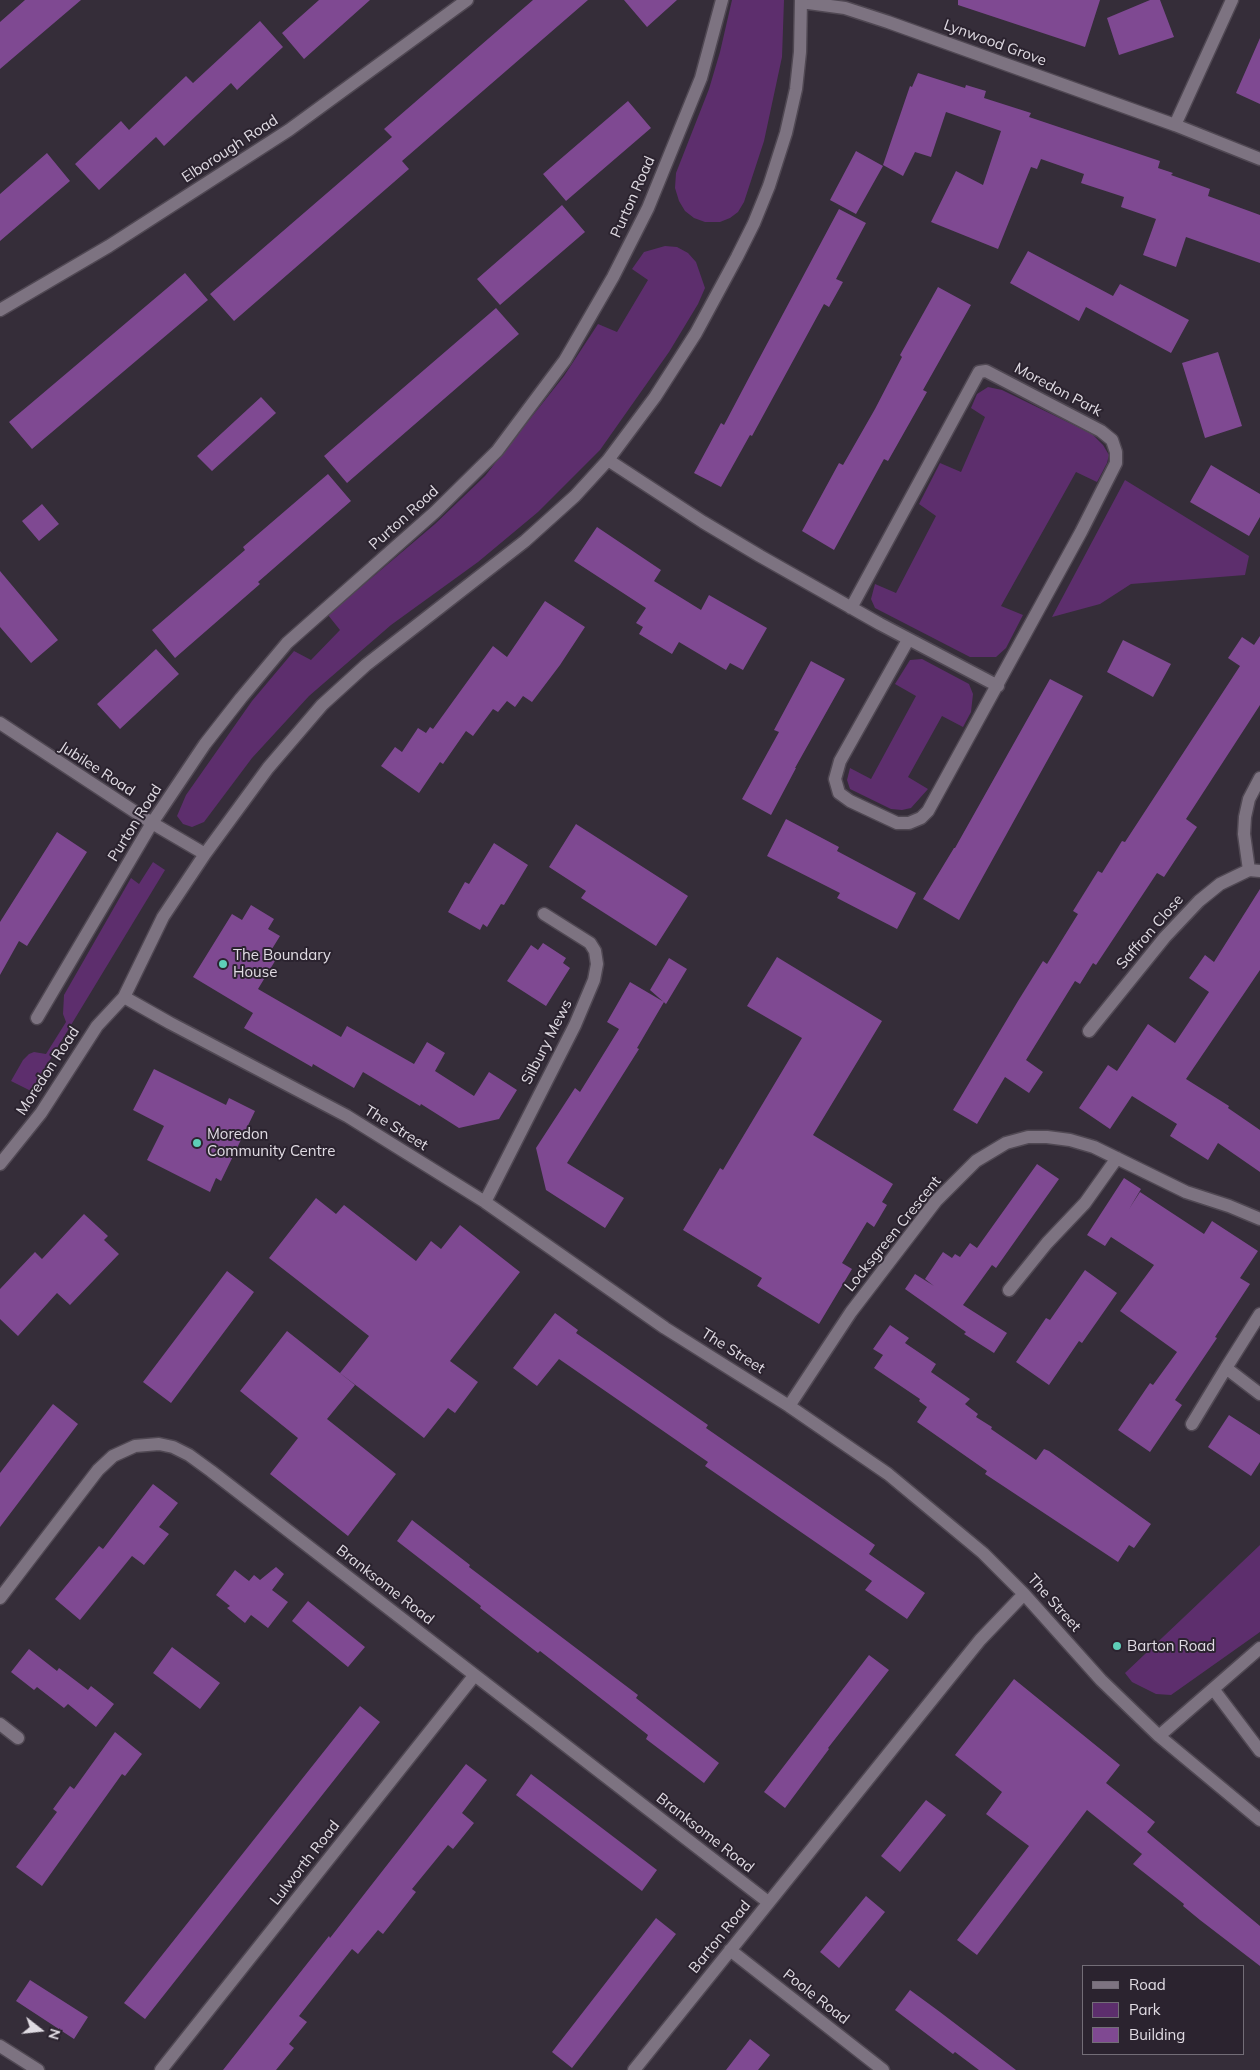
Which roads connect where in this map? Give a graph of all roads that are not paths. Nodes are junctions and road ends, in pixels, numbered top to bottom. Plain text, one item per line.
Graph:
1 (467, 0) edge
2 (722, 0) edge
3 (1232, 0) edge
4 (801, 1) edge
5 (1175, 124) junction
6 (1260, 159) edge
7 (0, 310) edge
8 (608, 460) junction
9 (851, 608) junction
10 (908, 640) junction
11 (998, 686) junction
12 (0, 723) edge
13 (1260, 778) edge
14 (152, 823) junction
15 (205, 854) junction
16 (1255, 870) edge
17 (544, 914) dead end
18 (124, 997) junction
19 (36, 1018) dead end
20 (1089, 1031) dead end
21 (1117, 1158) junction
22 (0, 1164) edge
23 (485, 1202) junction
24 (1260, 1219) edge
25 (1009, 1290) dead end
26 (1260, 1314) edge
27 (1226, 1368) junction
28 (1260, 1394) edge
29 (789, 1406) junction
30 (1192, 1424) dead end
31 (1024, 1594) junction
32 (0, 1598) edge
33 (1260, 1648) edge
34 (474, 1676) junction
35 (1214, 1690) junction
36 (0, 1724) edge
37 (1159, 1736) junction
38 (18, 1738) dead end
39 (1260, 1751) edge
40 (1260, 1820) edge
41 (768, 1902) junction
42 (730, 1950) junction
43 (0, 2046) edge
44 (38, 2070) edge
45 (161, 2070) edge
46 (634, 2070) edge
47 (883, 2070) edge

1 - 7 street, Elborough Road
2 - 14 street, Purton Road
3 - 5 street
4 - 5 street, Lynwood Grove
4 - 8 street
5 - 6 street, Lynwood Grove
8 - 9 street
8 - 15 street
9 - 10 street
9 - 11 street, Moredon Park
10 - 11 street
10 - 11 street, Moredon Park
12 - 14 street, Jubilee Road
13 - 16 street
14 - 15 street, Jubilee Road
14 - 19 street, Purton Road
15 - 18 street
16 - 20 street, Saffron Close
17 - 23 street, Silbury Mews
18 - 22 street, Moredon Road
18 - 23 street, The Street
21 - 24 street, Locksgreen Crescent
21 - 25 street
21 - 29 street, Locksgreen Crescent
23 - 29 street, The Street
26 - 27 street
27 - 28 street
27 - 30 street
29 - 31 street, The Street
31 - 37 street, The Street
31 - 41 street, Barton Road
32 - 34 street, Branksome Road
33 - 35 street
34 - 41 street, Branksome Road
34 - 45 street, Lulworth Road
35 - 37 street
35 - 39 street
36 - 38 street
37 - 40 street, The Street
41 - 42 street, Barton Road
42 - 46 street, Barton Road
42 - 47 street, Poole Road
43 - 44 street

